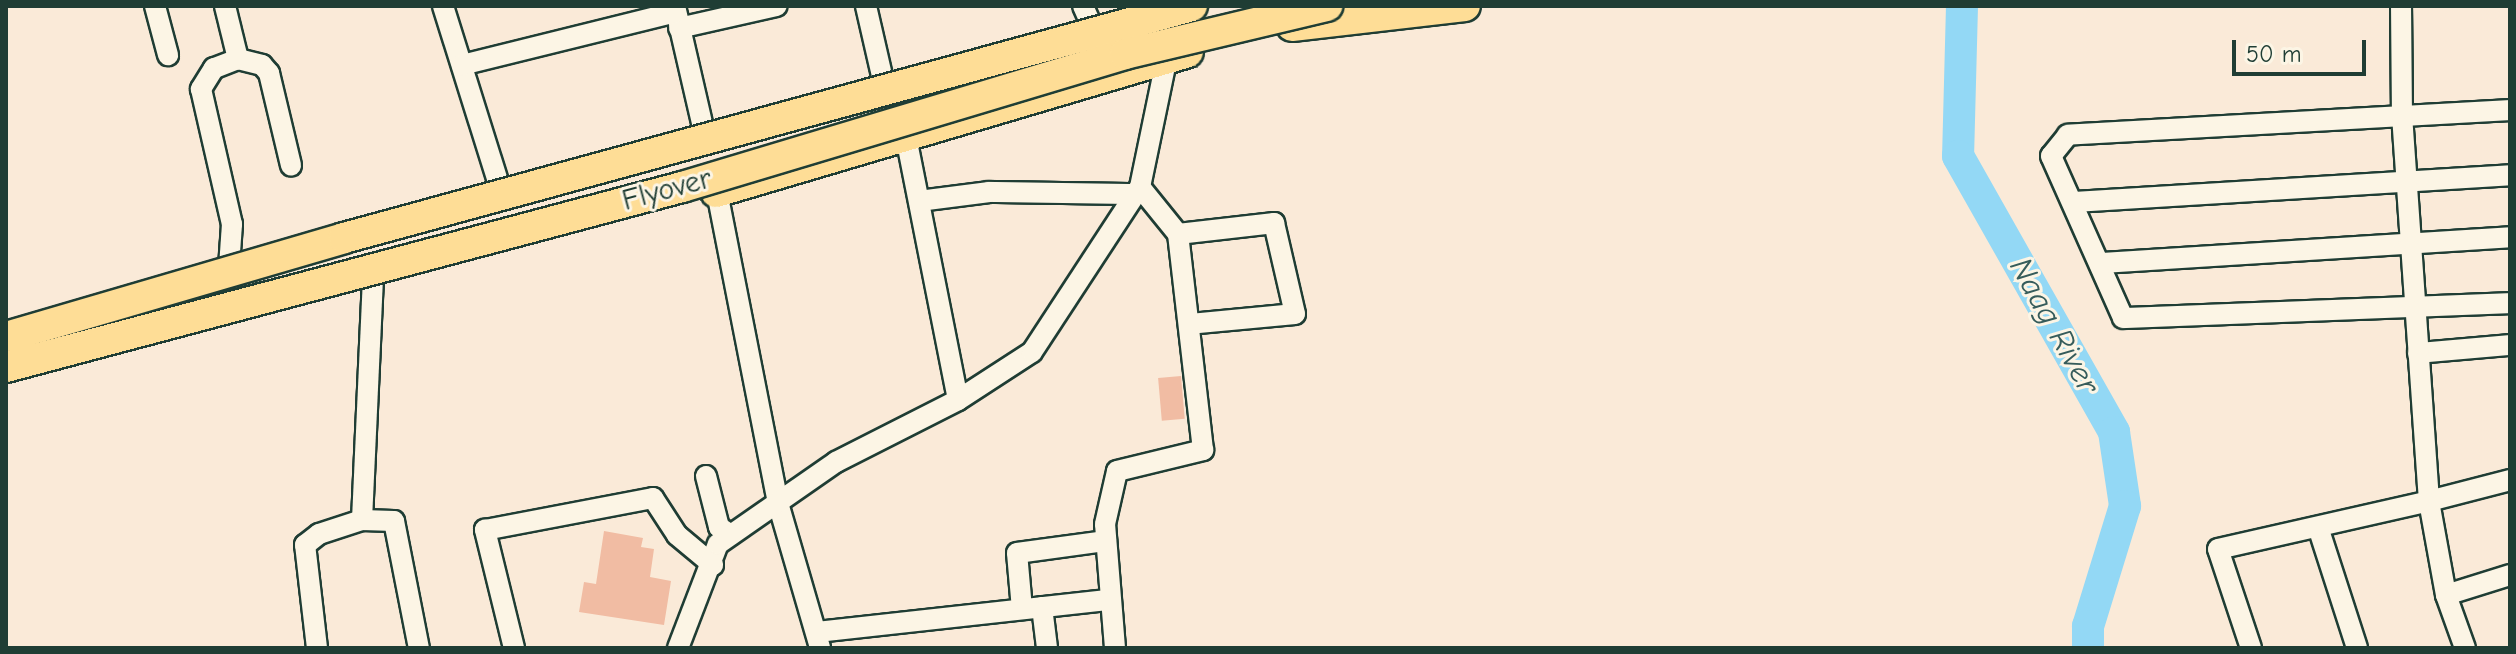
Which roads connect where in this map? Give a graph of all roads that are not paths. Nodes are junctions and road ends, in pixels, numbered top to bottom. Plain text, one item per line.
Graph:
1 (155, 6) edge
2 (225, 6) edge
3 (443, 6) edge
4 (777, 6) edge
5 (866, 6) edge
6 (1192, 6) edge
7 (1327, 6) edge
8 (1465, 6) edge
9 (2401, 6) edge
10 (1136, 8) edge
11 (677, 15) edge
12 (1087, 15) edge
13 (168, 55) dead end
14 (1167, 57) junction
15 (238, 59) junction
16 (462, 65) junction
17 (916, 70) junction
18 (883, 80) junction
19 (2510, 110) edge
20 (2402, 118) junction
21 (704, 132) junction
22 (920, 133) junction
23 (291, 165) dead end
24 (2510, 175) edge
25 (2406, 181) junction
26 (499, 185) junction
27 (1138, 190) junction
28 (717, 192) junction
29 (919, 201) junction
30 (2074, 202) junction
31 (1178, 234) junction
32 (2510, 237) edge
33 (510, 240) junction
34 (2410, 242) junction
35 (2102, 263) junction
36 (229, 267) junction
37 (373, 277) junction
38 (2510, 303) edge
39 (2413, 304) junction
40 (1190, 324) junction
41 (6, 327) edge
42 (6, 337) edge
43 (2510, 345) edge
44 (2418, 353) junction
45 (6, 367) edge
46 (6, 381) edge
47 (958, 400) junction
48 (706, 476) dead end
49 (2510, 480) edge
50 (2429, 501) junction
51 (778, 503) junction
52 (362, 520) junction
53 (2318, 527) junction
54 (731, 535) junction
55 (1106, 541) junction
56 (713, 565) junction
57 (2510, 575) edge
58 (2446, 595) junction
59 (1107, 600) junction
60 (1032, 608) junction
61 (819, 640) edge
62 (317, 648) edge
63 (419, 648) edge
64 (514, 648) edge
65 (678, 648) edge
66 (1047, 648) edge
67 (1115, 648) edge
68 (2251, 648) edge
69 (2357, 648) edge
70 (2465, 648) edge

1 - 13 street
2 - 15 street
3 - 16 street
4 - 11 street
5 - 18 street
6 - 42 highway, Flyover, bridge
7 - 45 highway, Flyover, bridge
8 - 14 highway
9 - 20 street
10 - 12 highway
10 - 14 street
11 - 16 street
11 - 21 street
12 - 17 highway
14 - 22 highway
14 - 27 street
15 - 23 street
15 - 36 street
16 - 26 street
17 - 18 highway
17 - 22 highway
18 - 21 highway
19 - 20 street
20 - 25 street
20 - 30 street
21 - 26 highway
22 - 28 highway
22 - 29 street
24 - 25 street
25 - 30 street
25 - 34 street
26 - 33 highway
26 - 36 highway
27 - 29 street
27 - 31 street
27 - 47 street
28 - 33 highway
28 - 51 street
29 - 47 street
30 - 35 street
31 - 40 street
31 - 40 street
32 - 34 street
33 - 37 highway
34 - 35 street
34 - 39 street
35 - 39 street
36 - 41 highway
37 - 46 highway
37 - 52 street
38 - 39 street
39 - 44 street
40 - 55 street
43 - 44 street
44 - 50 street
47 - 51 street
48 - 54 street
49 - 50 street
50 - 53 street
50 - 58 street
51 - 54 street
51 - 61 street
52 - 62 street
52 - 63 street
53 - 68 street
53 - 69 street
54 - 56 street
55 - 59 street
55 - 60 street
56 - 64 street
56 - 65 street
57 - 58 street
58 - 70 street
59 - 60 street
59 - 67 street
60 - 61 street
60 - 66 street

